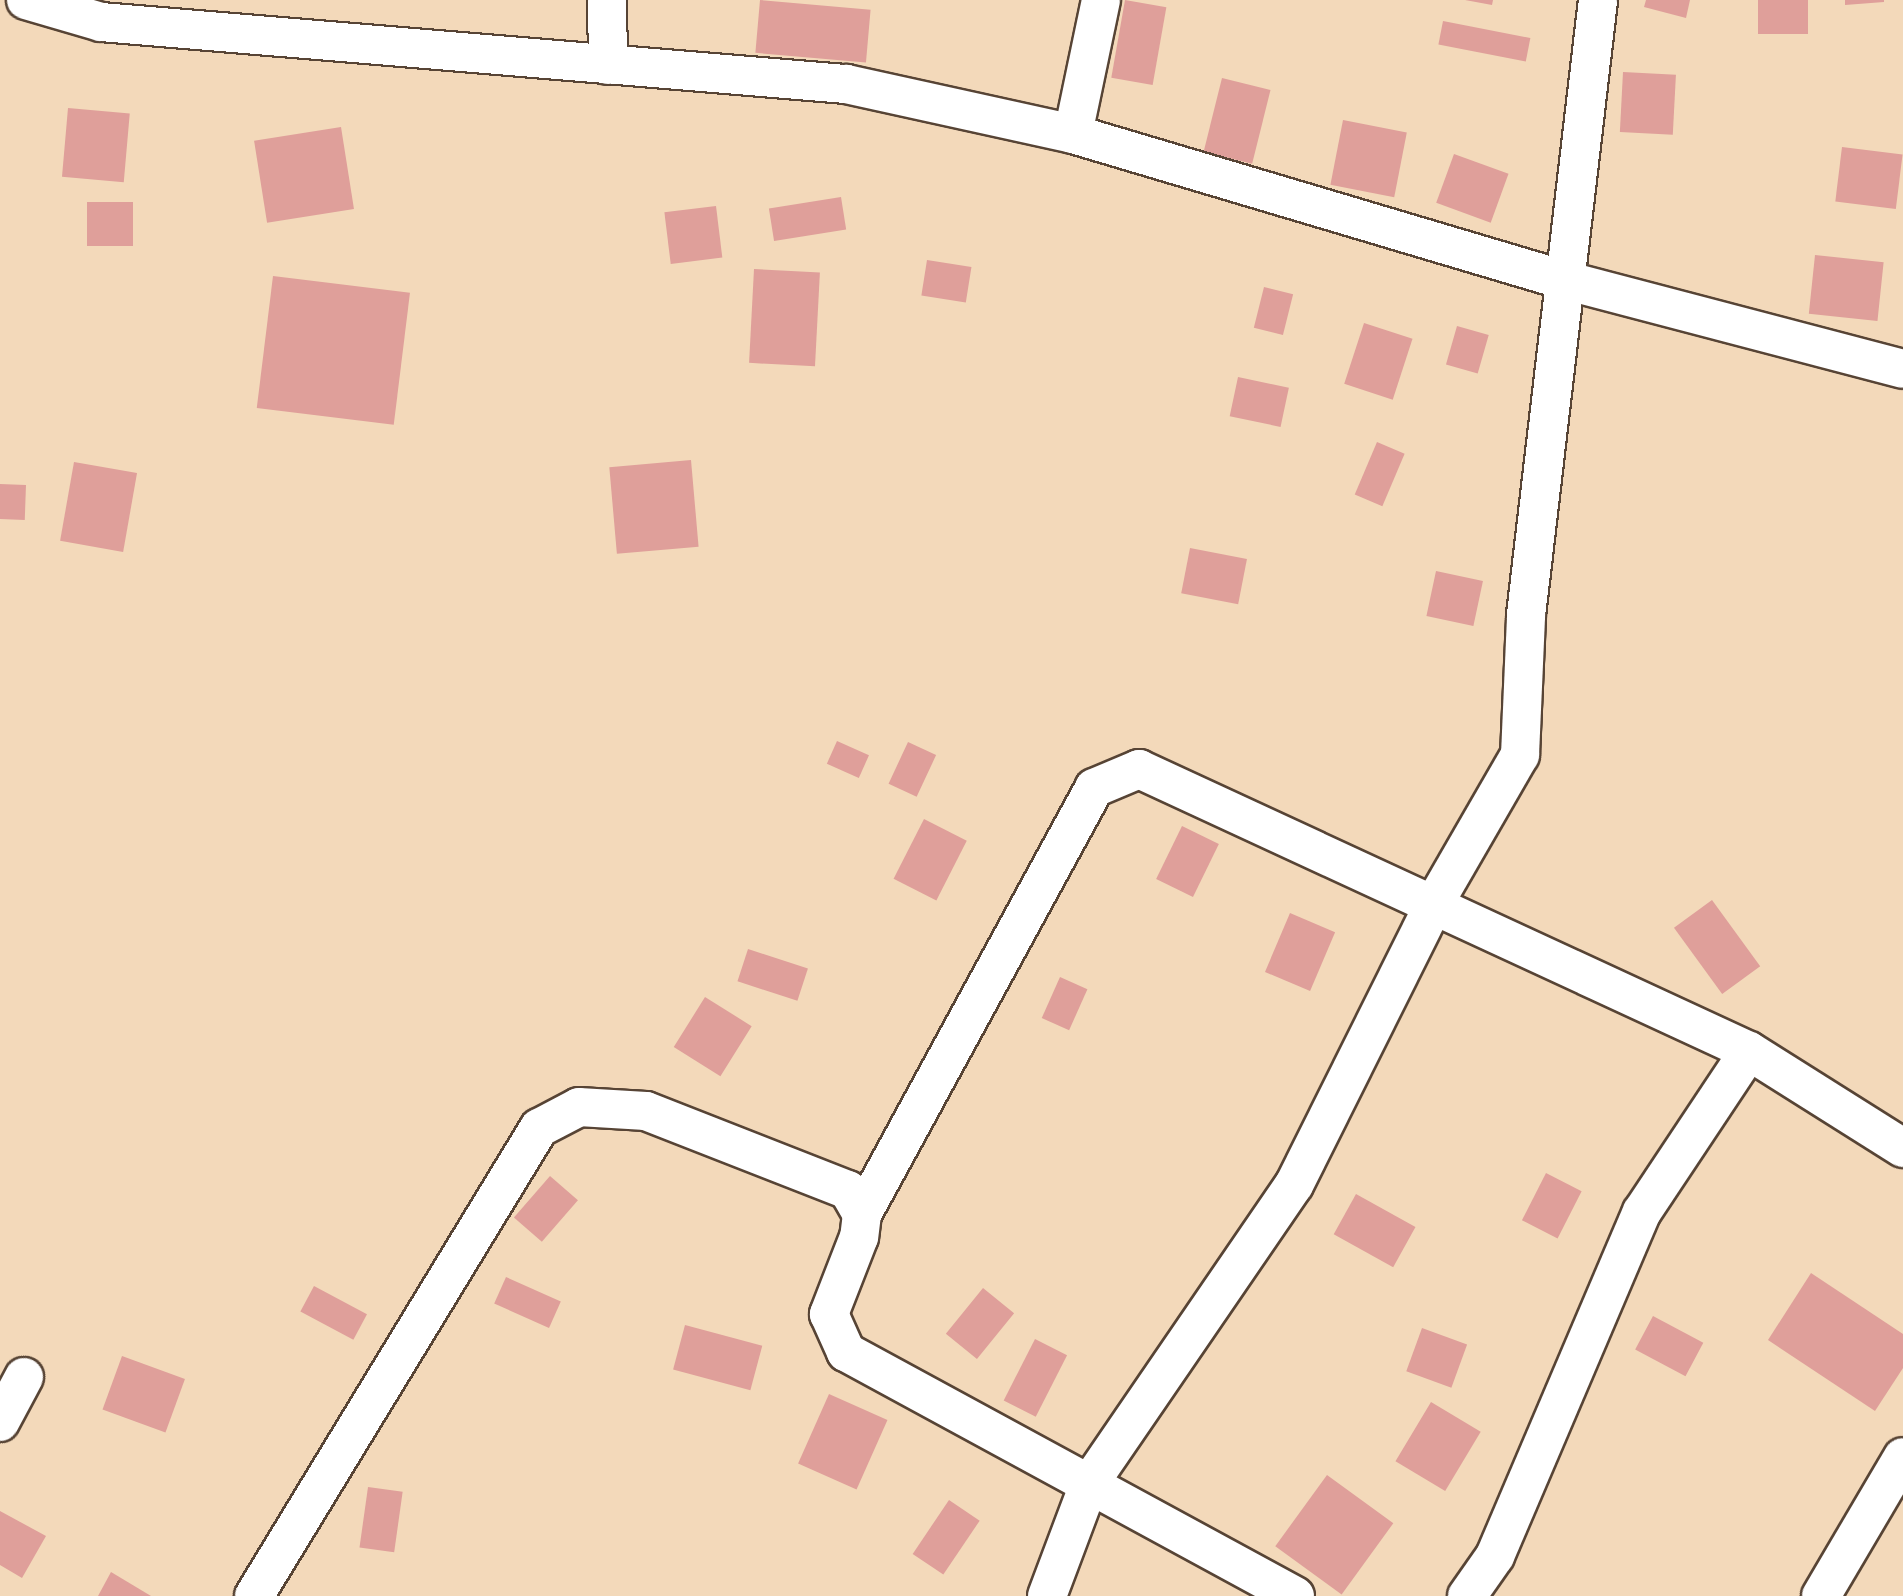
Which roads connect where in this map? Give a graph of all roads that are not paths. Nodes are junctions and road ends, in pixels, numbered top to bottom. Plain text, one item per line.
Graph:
1 (26, 0) edge
2 (607, 0) edge
3 (1101, 0) edge
4 (1598, 0) edge
5 (608, 65) junction
6 (1073, 134) junction
7 (1564, 280) junction
8 (1903, 369) edge
9 (1435, 902) junction
10 (1749, 1051) junction
11 (1903, 1148) edge
12 (862, 1214) junction
13 (24, 1377) dead end
14 (0, 1422) edge
15 (1903, 1457) edge
16 (1089, 1484) junction
17 (254, 1596) edge
18 (1047, 1596) edge
19 (1295, 1596) edge
20 (1467, 1596) edge
21 (1821, 1596) edge

1 - 5 street
2 - 5 street
3 - 6 street
4 - 7 street
5 - 6 street
6 - 7 street
7 - 8 street
7 - 9 street
9 - 10 street
9 - 12 street
9 - 16 street
10 - 11 street
10 - 20 street
12 - 16 street
12 - 17 street
13 - 14 street
15 - 21 street
16 - 18 street
16 - 19 street

